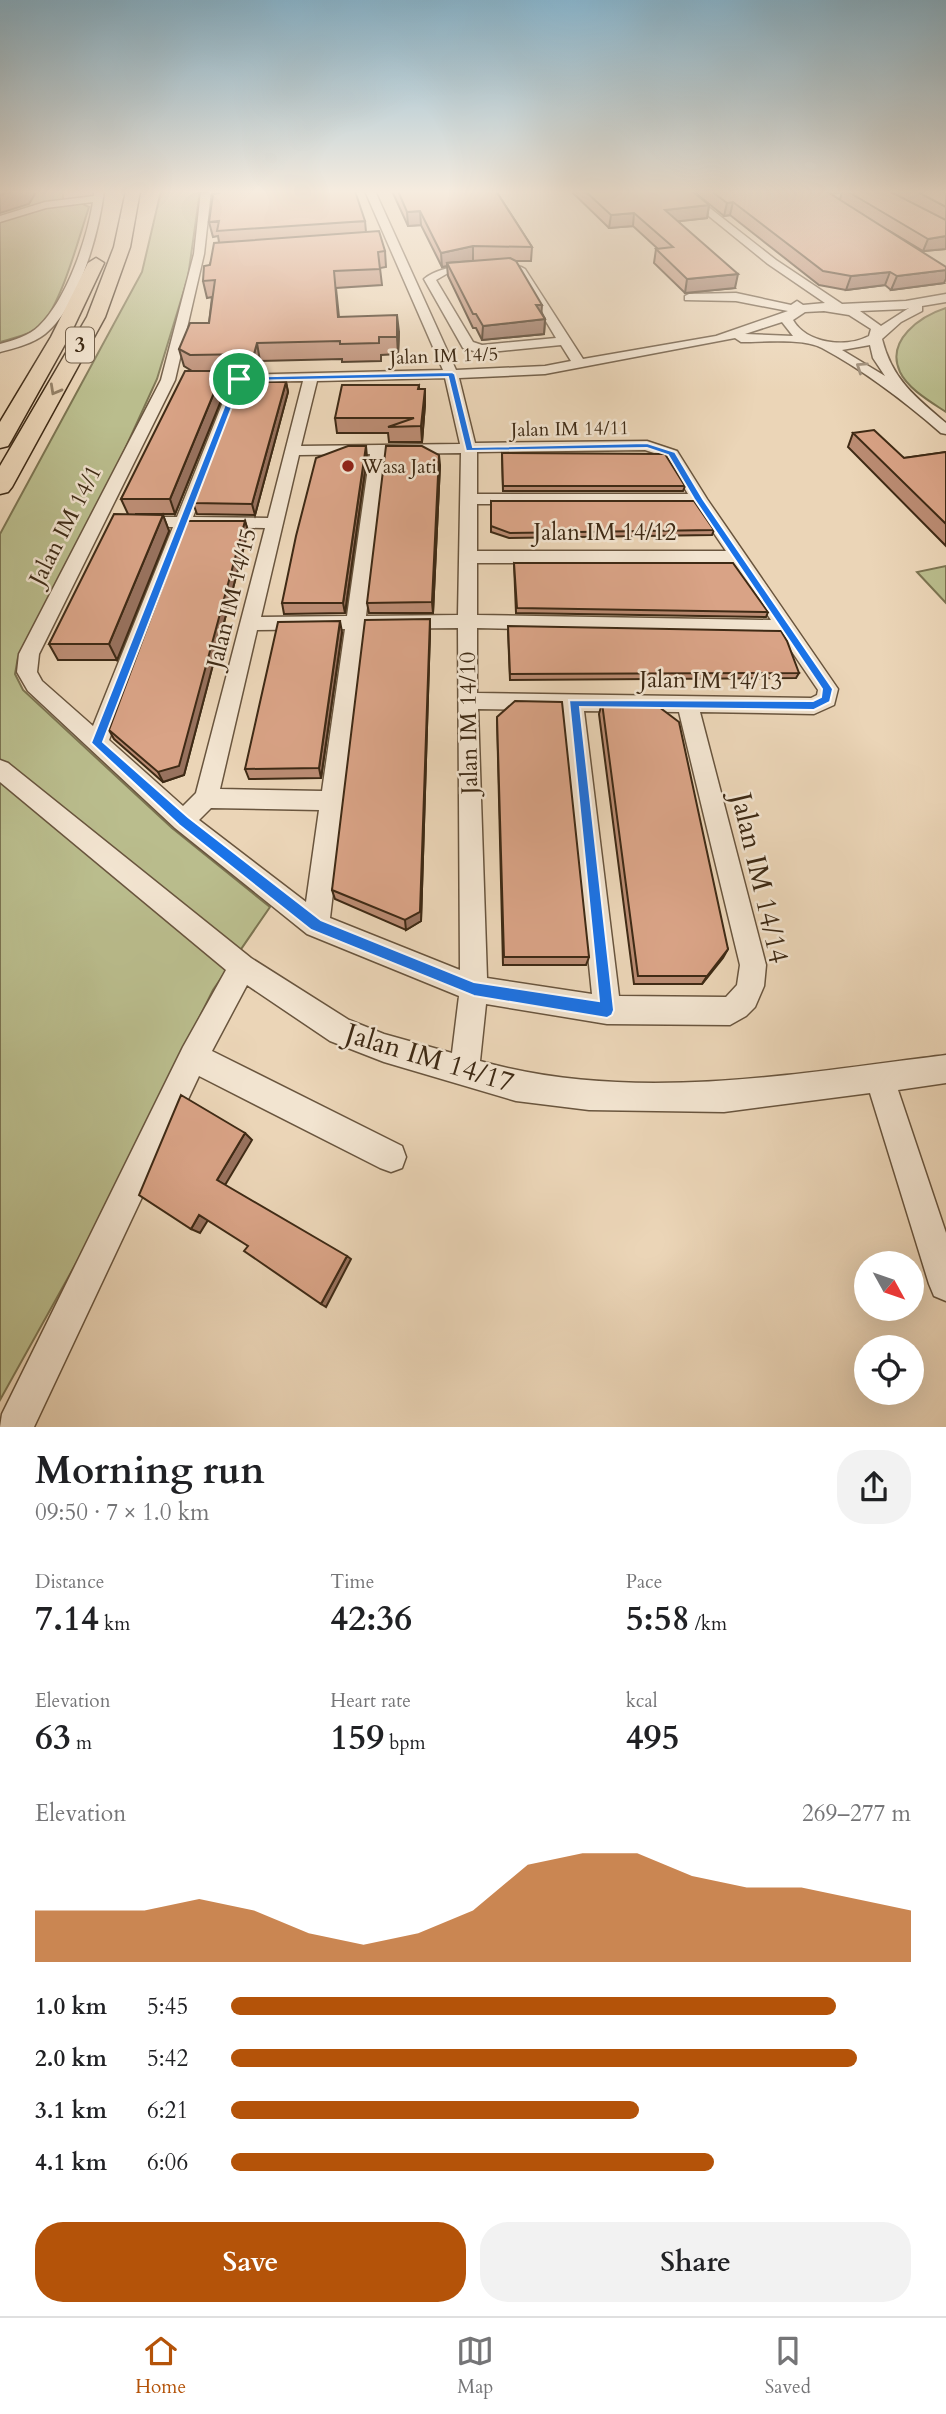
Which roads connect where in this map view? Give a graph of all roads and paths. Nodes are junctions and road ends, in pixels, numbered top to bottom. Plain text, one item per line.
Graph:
1 (86, 258) edge
2 (98, 258) edge
3 (118, 258) edge
4 (198, 258) edge
5 (399, 258) edge
6 (768, 258) edge
7 (772, 261) junction
8 (689, 298) dead end
9 (946, 298) edge
10 (930, 302) junction
11 (839, 309) junction
12 (793, 313) junction
13 (875, 338) junction
14 (718, 339) junction
15 (565, 341) junction
16 (817, 342) junction
17 (0, 348) edge
18 (579, 364) junction
19 (452, 374) junction
20 (311, 378) junction
21 (239, 379) junction
22 (168, 380) junction
23 (900, 391) junction
24 (946, 430) edge
25 (0, 440) edge
26 (469, 449) junction
27 (293, 450) junction
28 (378, 450) junction
29 (0, 487) edge
30 (470, 499) junction
31 (699, 499) junction
32 (95, 522) junction
33 (183, 522) junction
34 (275, 523) junction
35 (470, 557) junction
36 (740, 557) junction
37 (467, 621) junction
38 (249, 624) junction
39 (355, 624) junction
40 (785, 626) junction
41 (467, 701) junction
42 (573, 703) junction
43 (687, 703) junction
44 (97, 743) junction
45 (0, 769) edge
46 (206, 798) junction
47 (331, 801) junction
48 (183, 821) junction
49 (316, 925) junction
50 (242, 967) junction
51 (474, 989) junction
52 (607, 1010) junction
53 (193, 1057) junction
54 (946, 1069) edge
55 (464, 1073) junction
56 (880, 1079) junction
57 (391, 1157) dead end
58 (946, 1284) edge
59 (15, 1427) edge

1 - 17 street
2 - 25 highway, 3
3 -> 29 highway, 3
4 - 22 street, Jalan IM 14/1
5 - 19 street, Jalan IM 14/10
6 - 7 street
7 - 11 street
7 - 12 street
8 - 12 street
9 - 10 street
10 - 11 street
10 - 13 street
11 - 12 street
11 - 13 street
12 - 14 street
12 - 16 street
13 - 16 street
13 - 23 street
14 - 16 street
14 - 18 street, Jalan IM 14/5
15 - 15 street
15 - 18 street
23 -> 16 street
18 - 19 street, Jalan IM 14/5
19 - 20 street, Jalan IM 14/5
19 - 26 street, Jalan IM 14/10
20 - 21 street, Jalan IM 14/5
20 - 27 street, Jalan IM 14/15
21 - 22 street, Jalan IM 14/5
21 - 33 street
22 - 32 street, Jalan IM 14/1
23 - 24 street
26 - 28 street, Jalan IM 14/11
26 - 30 street, Jalan IM 14/10
26 - 31 street, Jalan IM 14/11
27 - 28 street, Jalan IM 14/11
27 - 34 street, Jalan IM 14/15
28 - 39 street
30 - 31 street
30 - 35 street, Jalan IM 14/10
31 - 36 street, Jalan IM 14/11
32 - 33 street
32 - 44 street, Jalan IM 14/1
33 - 34 street
33 - 44 street
34 - 38 street, Jalan IM 14/15
35 - 36 street, Jalan IM 14/12
35 - 37 street, Jalan IM 14/10
36 - 40 street, Jalan IM 14/13
37 - 39 street
37 - 40 street
37 - 41 street, Jalan IM 14/10
38 - 39 street
38 - 46 street, Jalan IM 14/15
39 - 47 street
40 - 43 street, Jalan IM 14/13
41 - 42 street, Jalan IM 14/13
41 - 51 street, Jalan IM 14/10
42 - 43 street, Jalan IM 14/13
42 - 52 street
43 - 52 street, Jalan IM 14/14
44 - 48 street, Jalan IM 14/1
45 - 50 street, Jalan IM 14/17
46 - 47 street
46 - 48 street
47 - 49 street
48 - 49 street, Jalan IM 14/1
49 - 51 street, Jalan IM 14/1
50 - 53 street
50 - 55 street, Jalan IM 14/17
51 - 52 street, Jalan IM 14/14
51 - 55 street, Jalan IM 14/10
53 - 57 street
53 - 59 street
54 - 56 street, Jalan IM 14/17
55 - 56 street, Jalan IM 14/17
56 - 58 street

